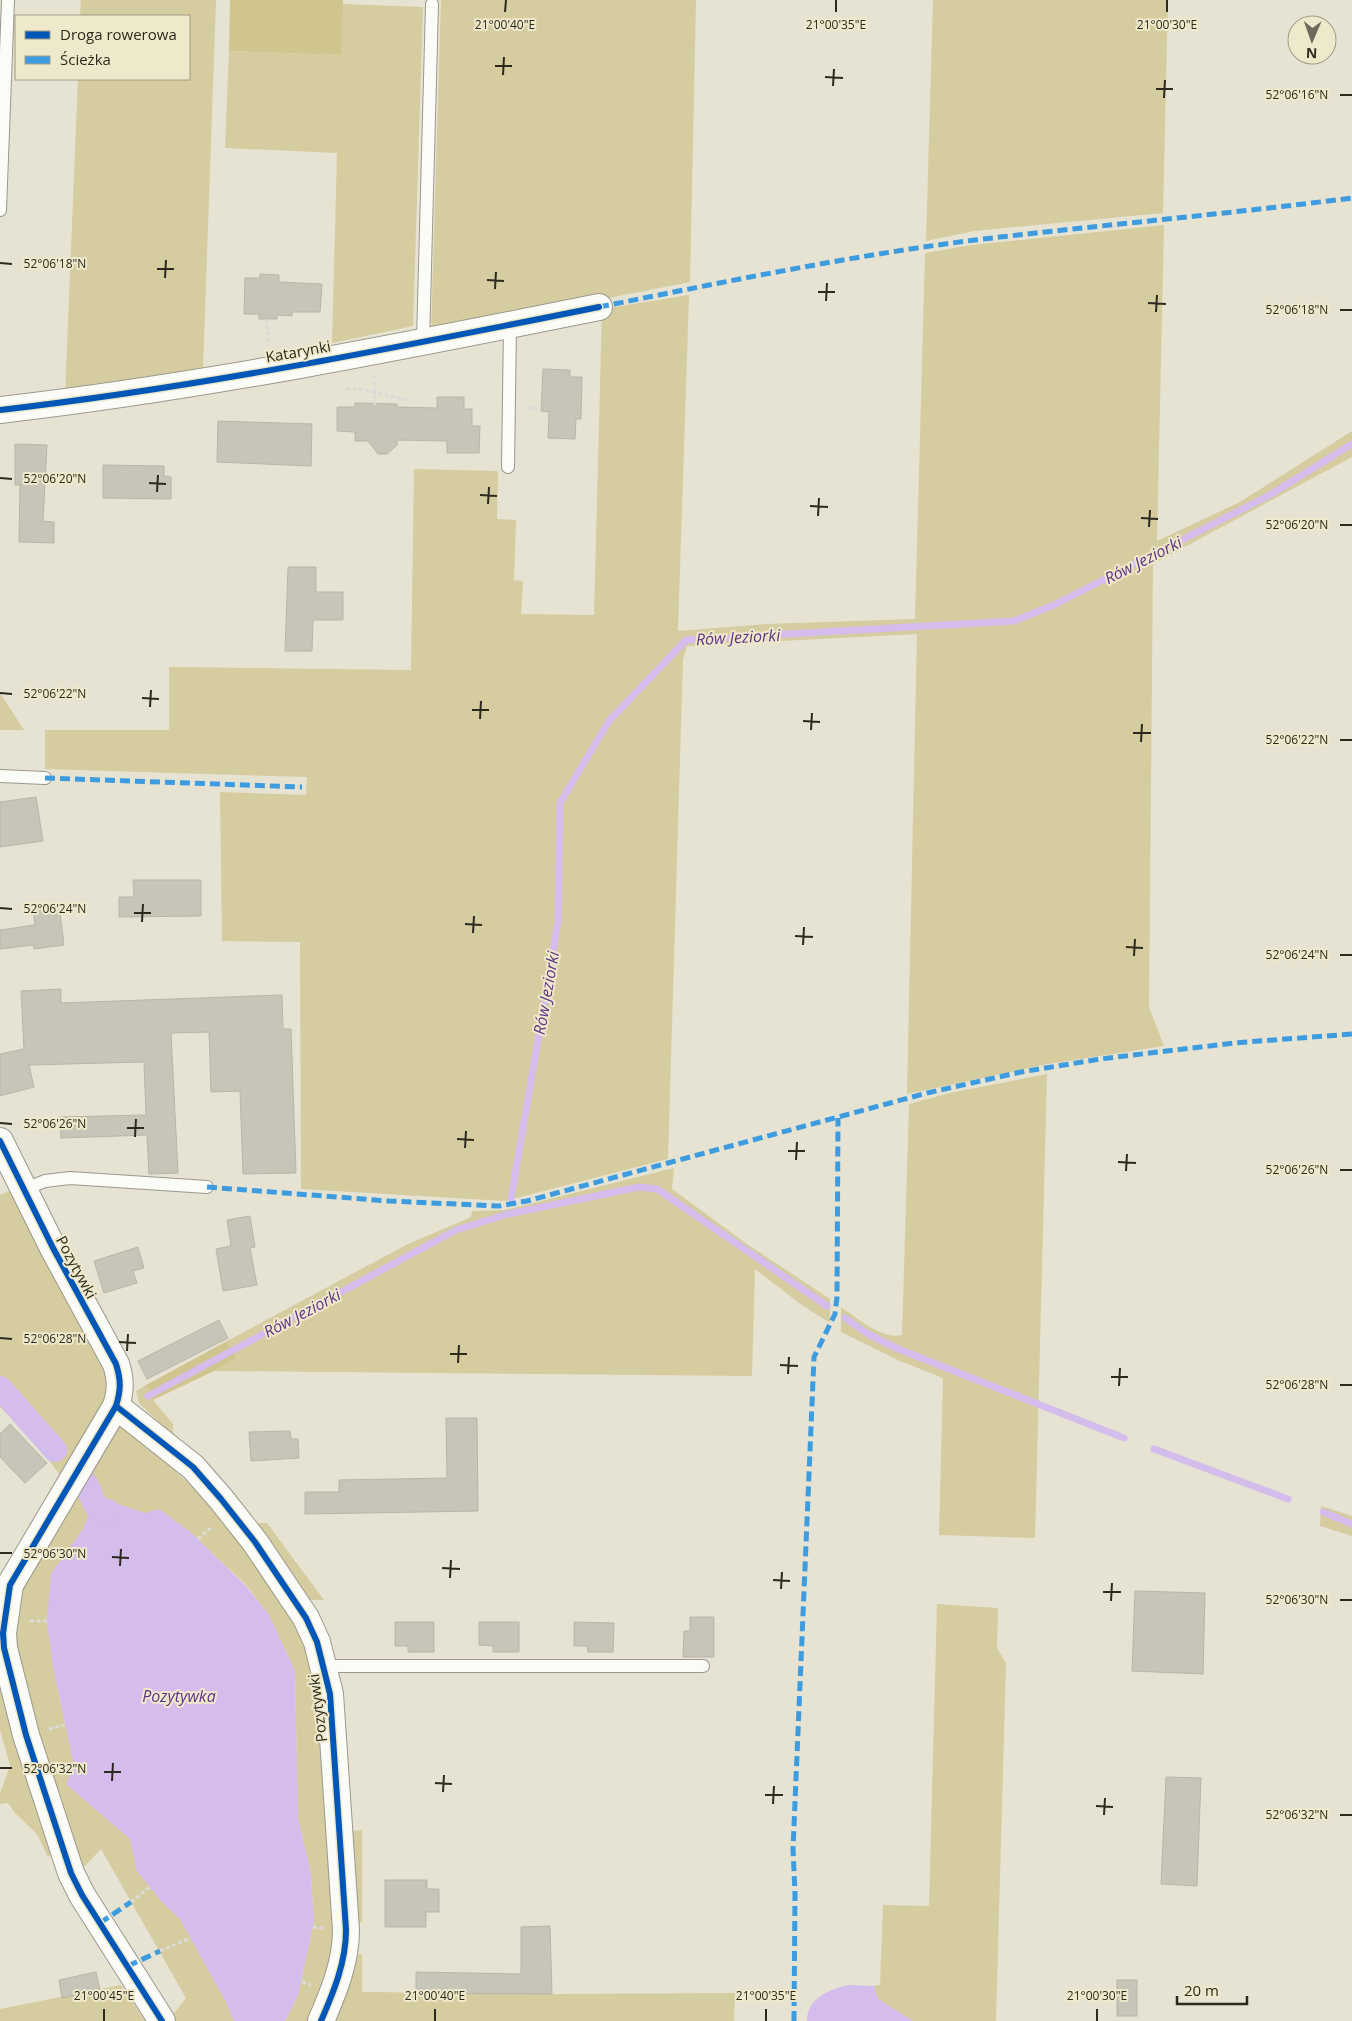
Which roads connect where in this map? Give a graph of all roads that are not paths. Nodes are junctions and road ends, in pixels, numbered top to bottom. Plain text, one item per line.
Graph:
1 (8, 0) edge
2 (432, 4) dead end
3 (0, 210) edge
4 (598, 307) dead end
5 (510, 325) junction
6 (423, 342) junction
7 (0, 410) edge
8 (508, 467) dead end
9 (0, 776) edge
10 (45, 778) dead end
11 (0, 1141) edge
12 (207, 1187) dead end
13 (25, 1189) junction
14 (116, 1406) junction
15 (5, 1582) edge
16 (325, 1666) junction
17 (703, 1666) dead end
18 (162, 2021) edge
19 (322, 2021) edge

1 - 3 lane
2 - 6 lane
4 - 5 street, Katarynki
5 - 6 street, Katarynki
5 - 8 lane
6 - 7 street, Katarynki
9 - 10 lane
11 - 13 street, Pozytywki
12 - 13 lane
13 - 14 street, Pozytywki
14 - 15 street, Pozytywki
14 - 16 street, Pozytywki
15 - 18 street, Pozytywki
16 - 17 lane
16 - 19 street, Pozytywki

